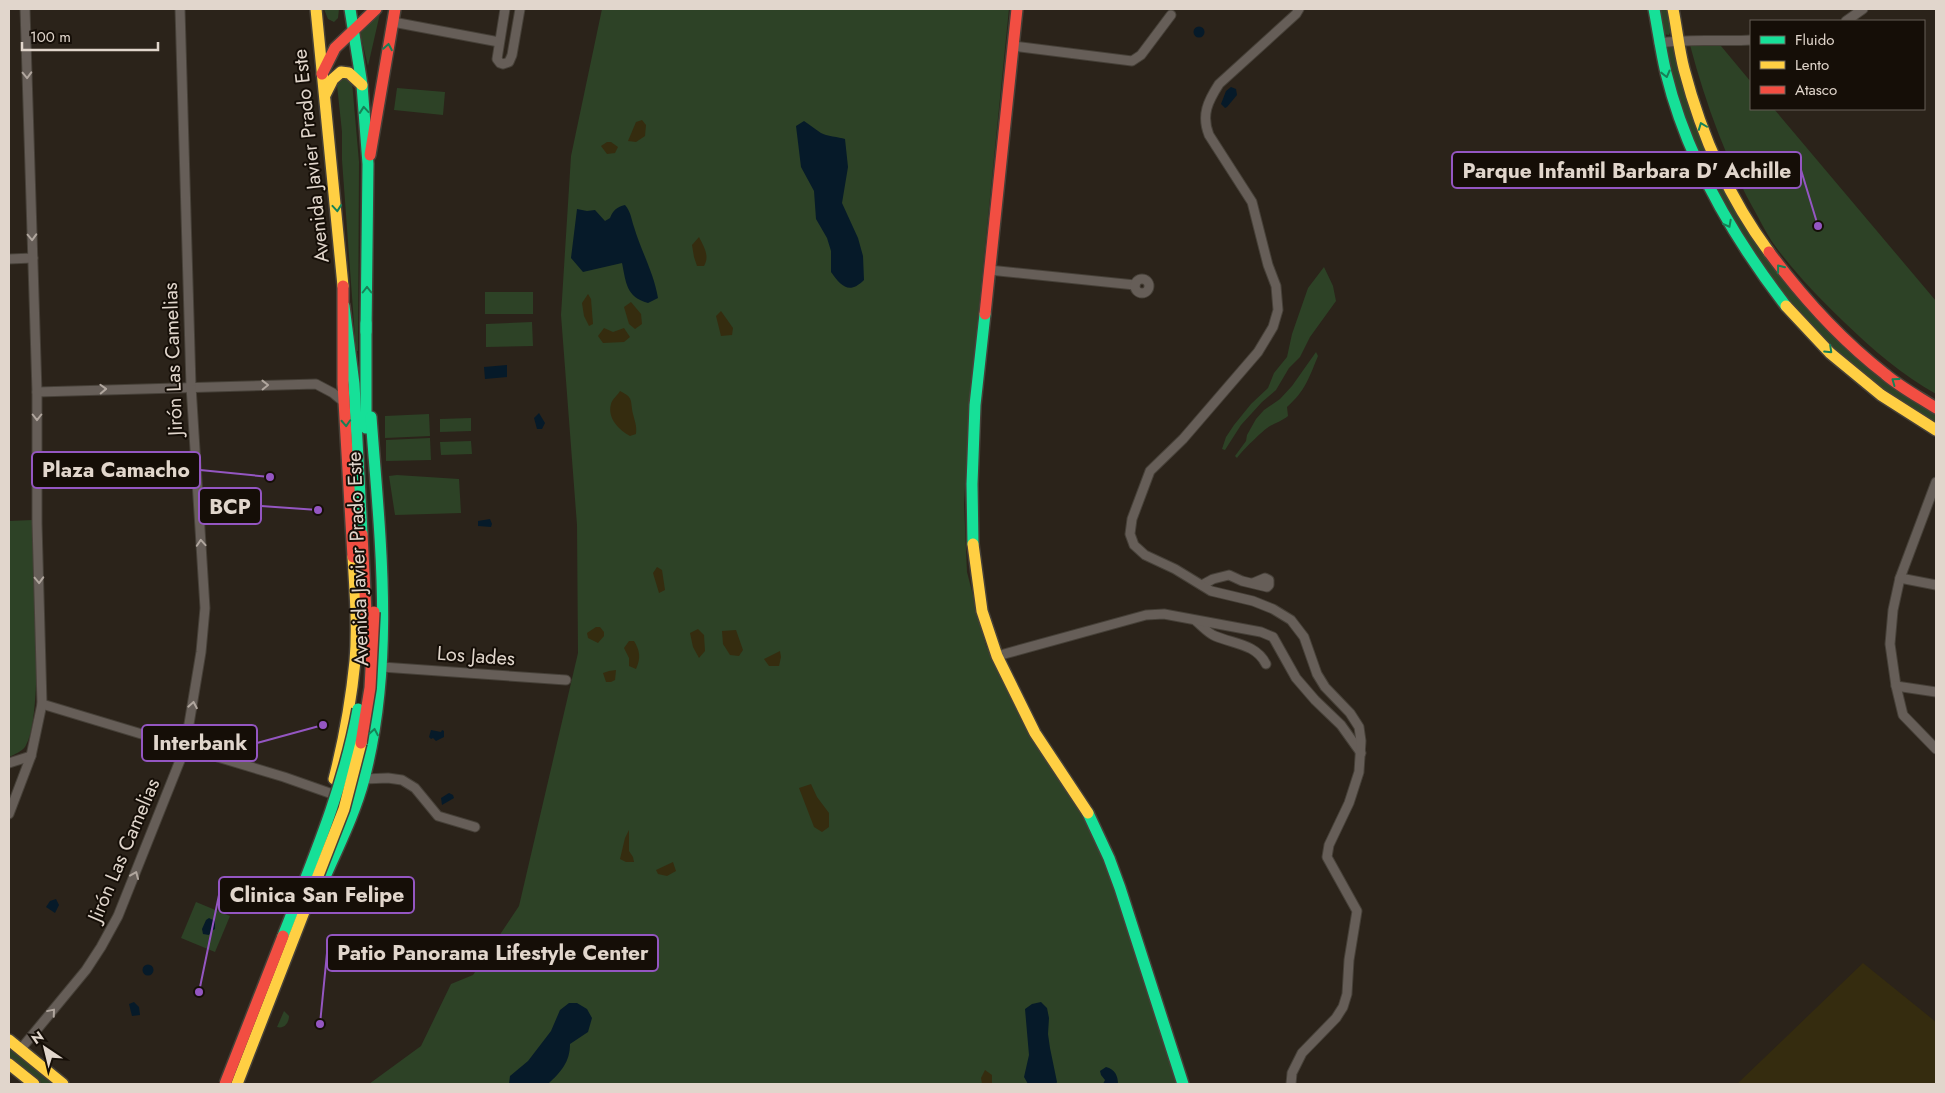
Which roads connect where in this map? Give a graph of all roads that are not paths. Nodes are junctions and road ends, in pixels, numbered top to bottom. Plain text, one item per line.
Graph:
1 (25, 9) edge
2 (180, 9) edge
3 (316, 9) edge
4 (350, 9) edge
5 (376, 9) edge
6 (396, 9) edge
7 (505, 9) edge
8 (520, 9) edge
9 (1017, 9) edge
10 (1299, 9) edge
11 (1654, 9) edge
12 (1673, 9) edge
13 (1863, 9) edge
14 (1171, 15) dead end
15 (1847, 20) edge
16 (393, 22) junction
17 (354, 29) junction
18 (1678, 40) junction
19 (1750, 40) edge
20 (499, 42) junction
21 (1659, 43) junction
22 (1013, 46) junction
23 (322, 74) junction
24 (362, 85) junction
25 (325, 95) junction
26 (368, 164) junction
27 (32, 258) junction
28 (9, 259) edge
29 (989, 270) junction
30 (1135, 284) dead end
31 (344, 306) junction
32 (366, 322) junction
33 (191, 386) junction
34 (37, 392) junction
35 (344, 403) junction
36 (1936, 408) edge
37 (1936, 430) edge
38 (1936, 482) edge
39 (1900, 578) junction
40 (1253, 584) dead end
41 (1202, 585) junction
42 (1936, 585) edge
43 (370, 612) junction
44 (1196, 621) junction
45 (997, 656) junction
46 (1266, 664) dead end
47 (382, 667) junction
48 (566, 680) dead end
49 (1896, 686) junction
50 (1936, 692) edge
51 (42, 704) junction
52 (185, 748) junction
53 (1936, 749) edge
54 (1361, 754) junction
55 (31, 756) junction
56 (9, 764) edge
57 (364, 779) junction
58 (330, 792) junction
59 (13, 793) edge
60 (353, 809) junction
61 (9, 814) edge
62 (475, 826) dead end
63 (259, 980) junction
64 (280, 991) junction
65 (9, 1040) edge
66 (20, 1050) junction
67 (9, 1064) edge
68 (34, 1084) edge
69 (63, 1084) edge
70 (216, 1084) edge
71 (225, 1084) edge
72 (237, 1084) edge
73 (243, 1084) edge
74 (1183, 1084) edge
75 (1291, 1084) edge

1 -> 27 street
2 - 33 street, Jirón Las Camelias
3 - 23 main road, Avenida Javier Prado Este
4 - 17 main road, Avenida Javier Prado Este
5 - 17 main road
6 - 16 main road
7 - 20 street
8 - 20 street
9 - 22 main road
10 - 41 street
11 - 21 main road
12 - 18 main road
13 - 15 street
14 - 22 street
16 - 20 street
26 -> 16 main road
17 - 23 main road
17 - 24 main road, Avenida Javier Prado Este
18 - 19 street
18 - 21 street
36 -> 18 main road
21 -> 37 main road
22 - 29 main road
23 - 25 main road, Avenida Javier Prado Este
24 - 25 main road
26 -> 24 main road, Avenida Javier Prado Este
25 -> 31 main road, Avenida Javier Prado Este
32 -> 26 main road, Avenida Javier Prado Este
27 - 28 street
27 - 34 street
29 - 30 street
29 - 45 main road
31 - 35 main road, Avenida Javier Prado Este
31 - 43 main road
32 - 43 main road
32 - 47 main road, Avenida Javier Prado Este
34 -> 33 street
33 -> 35 street
52 -> 33 street, Jirón Las Camelias
34 -> 51 street
35 -> 58 main road, Avenida Javier Prado Este
38 - 39 street
39 - 42 street
39 - 49 street
40 - 41 street
41 - 54 street
43 - 71 main road, bridge
43 - 72 main road, bridge
44 - 45 street
44 - 46 street
44 - 54 street
45 - 74 main road
47 - 48 street, Los Jades
57 -> 47 main road, Avenida Javier Prado Este
49 - 50 street
49 - 53 street
51 - 52 street
51 - 55 street
52 - 58 street
66 -> 52 street, Jirón Las Camelias
54 - 75 street
55 - 56 street
55 - 59 street
57 - 60 main road, Avenida Javier Prado Este
57 - 62 street
58 - 60 street
58 - 63 main road, Avenida Javier Prado Este
59 - 61 street
60 - 64 main road, Avenida Javier Prado Este
63 - 64 main road
63 - 70 main road, Avenida Javier Prado Este
64 - 73 main road, Avenida Javier Prado Este
65 - 66 main road
66 - 69 main road
67 - 68 main road

